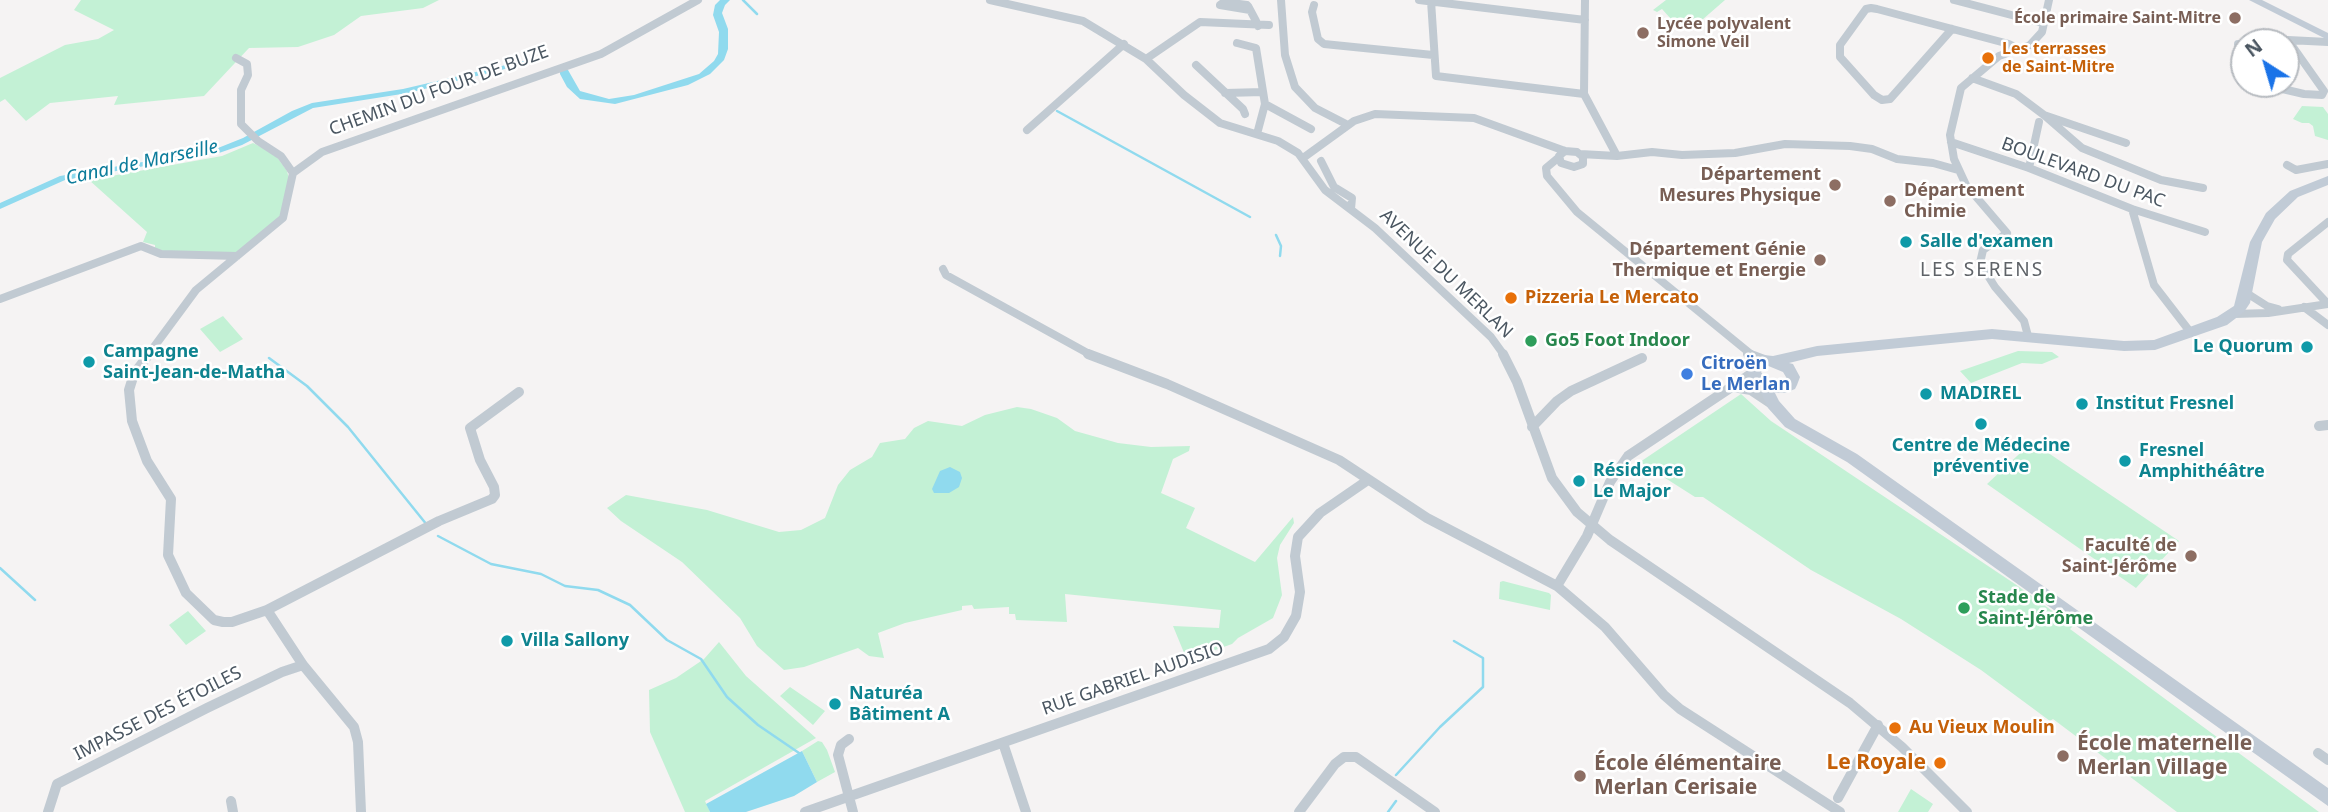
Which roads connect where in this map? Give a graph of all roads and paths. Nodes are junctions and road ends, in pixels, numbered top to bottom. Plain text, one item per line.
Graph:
1 (698, 0) edge
2 (990, 0) edge
3 (1280, 0) edge
4 (1419, 0) edge
5 (1585, 0) edge
6 (1954, 0) edge
7 (2049, 0) edge
8 (2254, 0) edge
9 (1431, 1) edge
10 (1491, 3) edge
11 (1021, 4) edge
12 (1314, 5) dead end
13 (1250, 10) dead end
14 (1585, 20) junction
15 (2042, 23) junction
16 (1269, 25) dead end
17 (1258, 26) junction
18 (1952, 29) junction
19 (2328, 36) edge
20 (2300, 40) edge
21 (2328, 42) edge
22 (1237, 43) dead end
23 (1124, 44) junction
24 (2019, 49) junction
25 (1433, 55) junction
26 (2300, 56) edge
27 (236, 58) dead end
28 (1146, 59) junction
29 (1196, 65) dead end
30 (1972, 78) junction
31 (2300, 91) edge
32 (1263, 92) junction
33 (1225, 93) junction
34 (1584, 94) junction
35 (1265, 104) junction
36 (1245, 114) dead end
37 (2042, 118) junction
38 (1351, 123) junction
39 (1311, 129) dead end
40 (1027, 130) dead end
41 (1257, 134) junction
42 (1951, 142) junction
43 (2126, 144) dead end
44 (1289, 146) junction
45 (1317, 147) junction
46 (1617, 156) junction
47 (1303, 158) junction
48 (1563, 158) junction
49 (1582, 158) junction
50 (1321, 161) dead end
51 (2328, 164) edge
52 (2283, 167) dead end
53 (2029, 168) junction
54 (1958, 170) junction
55 (293, 173) junction
56 (2328, 180) edge
57 (2203, 188) dead end
58 (1351, 209) junction
59 (2132, 209) junction
60 (2328, 222) edge
61 (2205, 232) dead end
62 (237, 256) junction
63 (943, 269) dead end
64 (0, 299) edge
65 (2241, 303) junction
66 (2328, 304) edge
67 (2304, 307) junction
68 (2289, 310) junction
69 (2328, 325) edge
70 (2191, 332) junction
71 (2028, 336) junction
72 (1817, 351) junction
73 (1642, 358) dead end
74 (1760, 369) junction
75 (1792, 373) junction
76 (1735, 386) junction
77 (519, 392) dead end
78 (1776, 397) junction
79 (1532, 427) junction
80 (1368, 481) junction
81 (1592, 527) junction
82 (1557, 586) junction
83 (267, 610) junction
84 (303, 665) junction
85 (1878, 725) junction
86 (849, 739) dead end
87 (1003, 743) junction
88 (850, 797) junction
89 (1838, 798) dead end
90 (2328, 798) edge
91 (48, 812) edge
92 (361, 812) edge
93 (806, 812) edge
94 (853, 812) edge
95 (1026, 812) edge
96 (1299, 812) edge
97 (1435, 812) edge
98 (1839, 812) edge
99 (1967, 812) edge

1 - 55 street, CHEMIN DU FOUR DE BUZE
2 - 11 street, AVENUE DU MERLAN
3 - 38 street
4 - 9 street
5 - 14 street
6 - 15 street
7 - 15 street
8 - 19 street
9 - 10 street
9 - 25 street
10 - 14 street
11 - 23 street, AVENUE DU MERLAN
12 - 25 street
13 - 17 street
14 - 34 street
15 - 24 street
16 - 17 street
17 - 28 street
18 - 18 street
18 - 24 street
20 - 21 street
22 - 32 street
23 - 28 street, AVENUE DU MERLAN
23 - 40 street
24 - 30 street
25 - 34 street
26 - 31 street
27 - 55 street
28 - 41 street, AVENUE DU MERLAN
29 - 33 street
30 - 37 street
30 - 42 street
32 - 33 street
32 - 35 street
33 - 36 street
34 - 46 street
35 - 39 street
35 - 41 street
37 - 43 street
37 - 53 street
37 - 57 street
38 - 45 street
38 - 48 street
41 - 44 street, AVENUE DU MERLAN
42 - 53 street, BOULEVARD DU PAC
42 - 54 street
44 - 45 street
44 - 47 street, AVENUE DU MERLAN
45 - 47 street
46 - 49 street
46 - 54 street
47 - 58 street, AVENUE DU MERLAN
48 - 49 street
48 - 49 street
48 - 74 street
50 - 58 street
51 - 52 street
53 - 59 street, BOULEVARD DU PAC
54 - 71 street
55 - 62 street
56 - 65 street
58 - 79 street, AVENUE DU MERLAN
59 - 61 street, BOULEVARD DU PAC
59 - 70 street
60 - 66 street
62 - 64 street
62 - 83 street
63 - 80 street
65 - 68 street
65 - 68 street
65 - 70 street
66 - 67 street
67 - 68 street
67 - 69 street
70 - 71 street
71 - 72 street
72 - 74 street
72 - 75 street
73 - 79 street
74 - 75 street
74 - 76 street
74 - 78 street
75 - 78 street
76 - 78 street
76 - 81 street
77 - 83 street
78 - 90 street
79 - 81 street, AVENUE DU MERLAN
80 - 82 street
80 - 87 street, RUE GABRIEL AUDISIO
81 - 82 street
81 - 85 street, AVENUE DU MERLAN
82 - 98 street
83 - 84 street
84 - 91 street, IMPASSE DES ÉTOILES
84 - 92 street
85 - 89 street
85 - 99 street, AVENUE DU MERLAN
86 - 88 street
87 - 88 street, RUE GABRIEL AUDISIO
87 - 95 street
88 - 93 street, RUE GABRIEL AUDISIO
88 - 94 street
96 - 97 street

